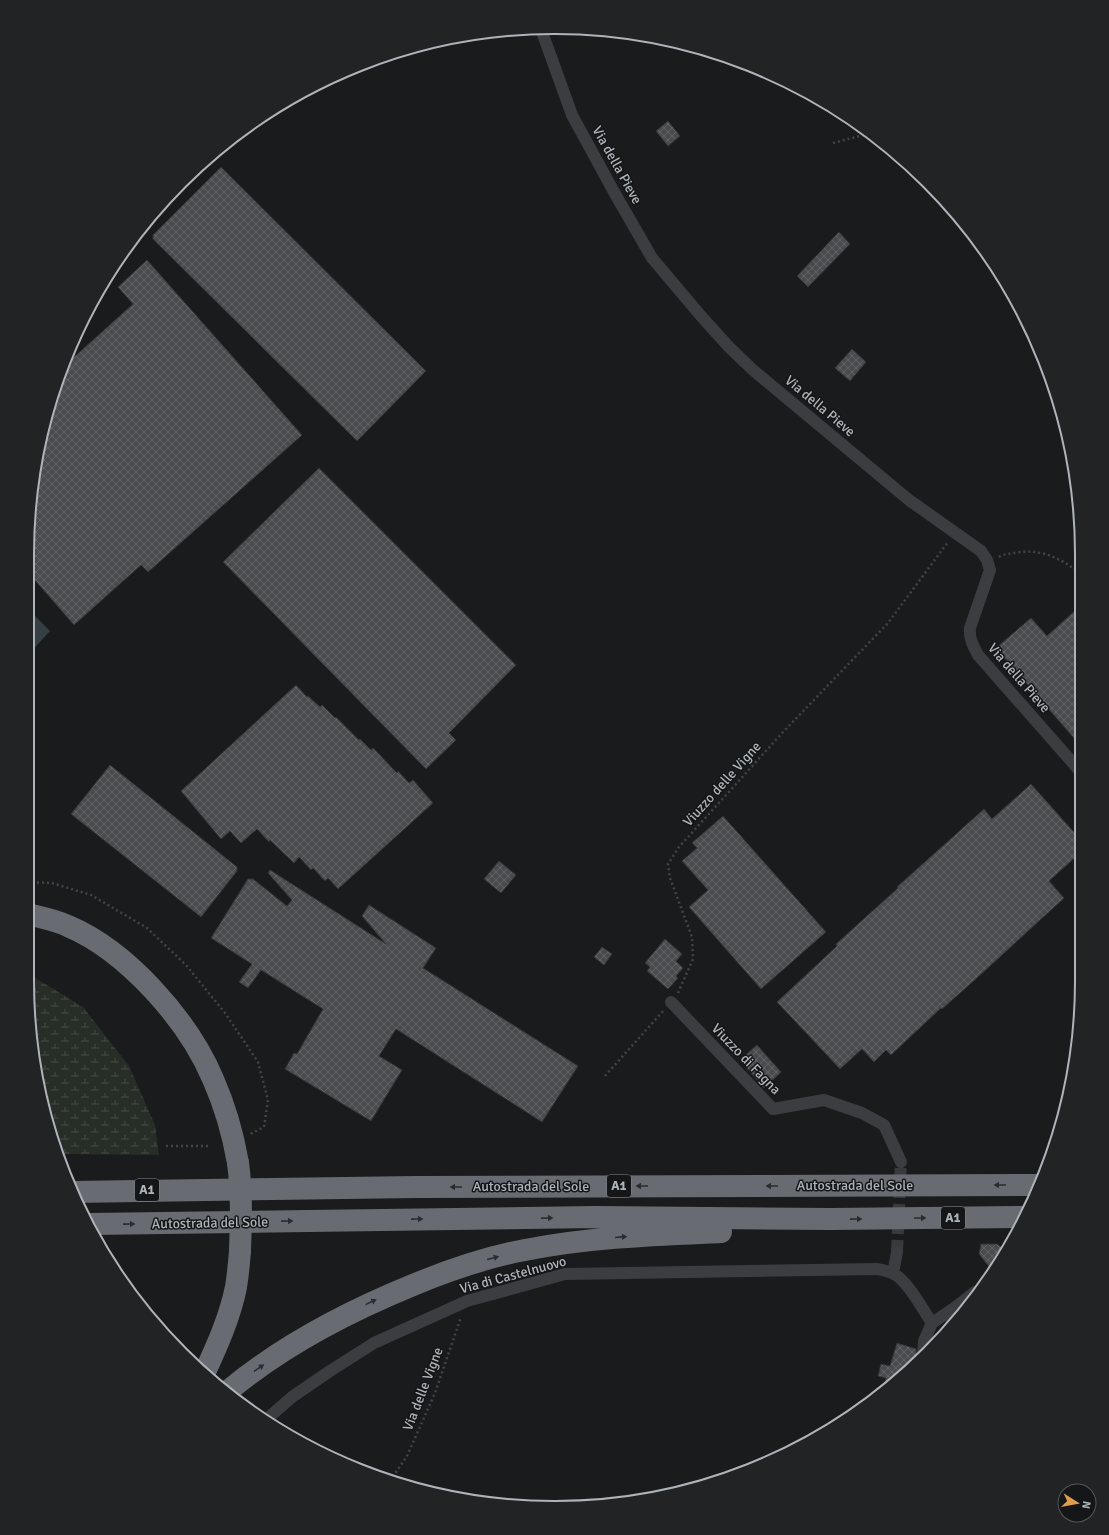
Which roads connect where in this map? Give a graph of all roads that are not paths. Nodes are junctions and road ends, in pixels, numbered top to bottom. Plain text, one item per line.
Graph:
1 (543, 34) edge
2 (1075, 765) edge
3 (34, 916) edge
4 (34, 926) edge
5 (671, 1002) road end
6 (901, 1162) tunnel mouth
7 (232, 1164) junction
8 (73, 1178) edge
9 (1033, 1184) edge
10 (93, 1191) junction
11 (79, 1192) edge
12 (1018, 1217) edge
13 (831, 1219) junction
14 (95, 1224) edge
15 (234, 1250) junction
16 (897, 1252) tunnel mouth
17 (893, 1273) junction
18 (965, 1300) edge
19 (932, 1323) junction
20 (924, 1348) edge
21 (197, 1359) edge
22 (207, 1368) edge
23 (232, 1388) edge
24 (270, 1416) edge

1 - 2 street, Via della Pieve
3 - 7 highway
4 - 7 highway
5 - 6 street, Viuzzo di Fagna
7 - 15 highway
8 - 10 highway
9 -> 10 highway, Autostrada del Sole / A1
10 - 11 highway, Autostrada del Sole / A1
13 -> 12 highway, Autostrada del Sole / A1
14 -> 13 highway, Autostrada del Sole / A1
23 -> 13 highway
15 - 21 highway
15 - 22 highway
16 - 17 street
17 - 19 street
17 - 24 street, Via di Castelnuovo
18 - 19 street
19 - 20 street

